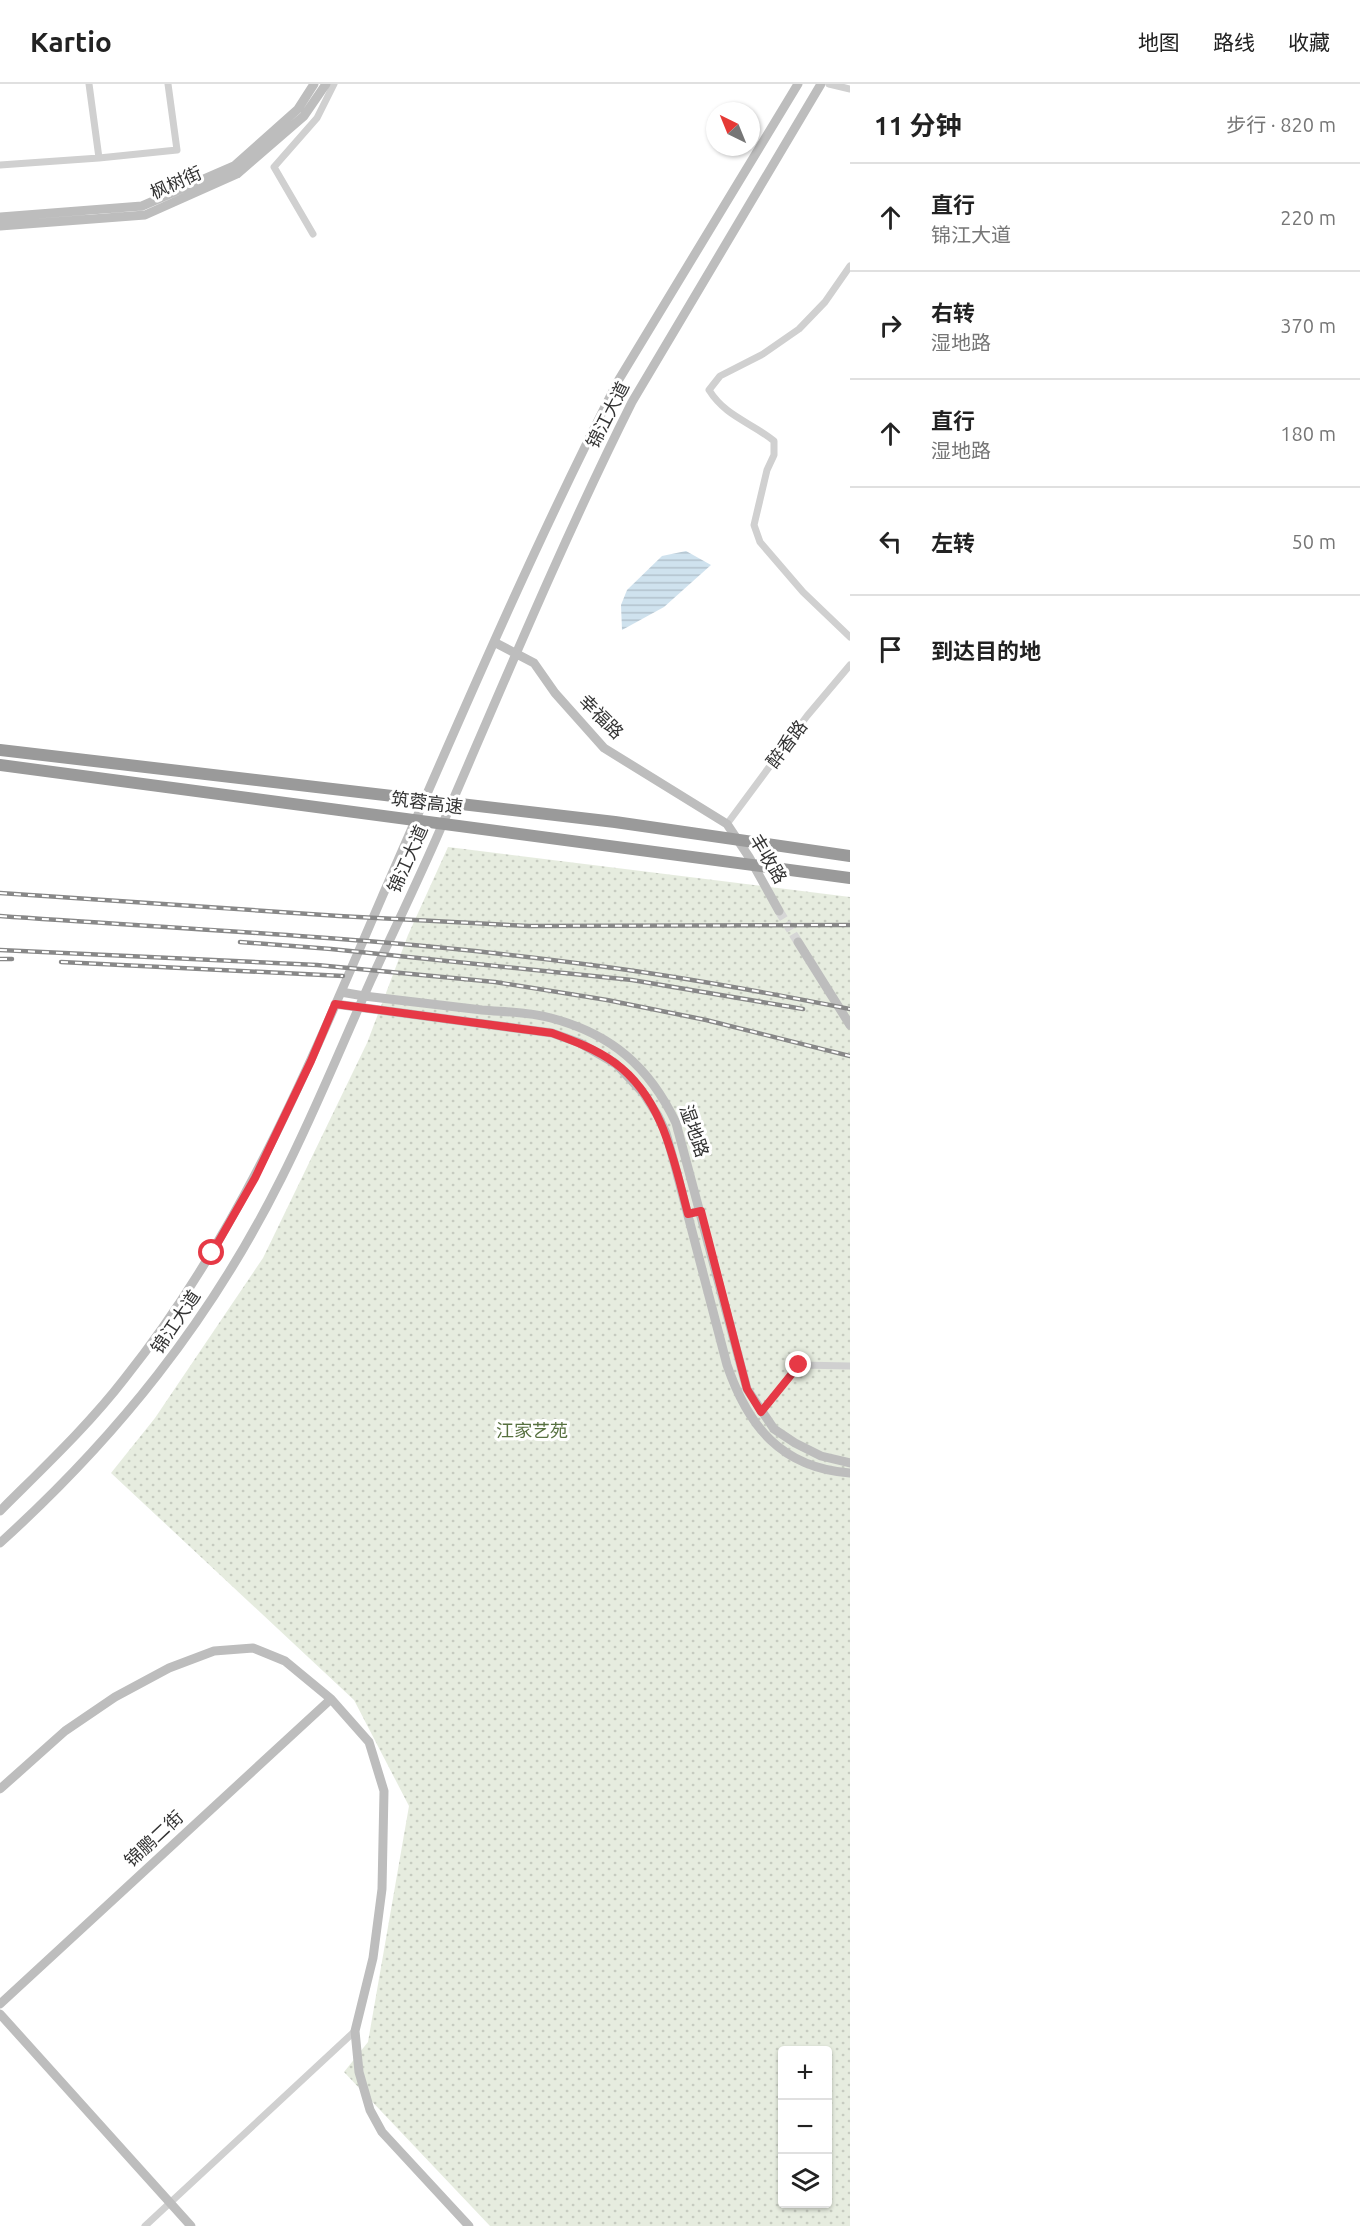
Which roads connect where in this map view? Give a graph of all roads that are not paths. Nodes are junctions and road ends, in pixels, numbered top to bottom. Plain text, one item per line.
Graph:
1 (89, 84) edge
2 (168, 84) edge
3 (314, 84) edge
4 (326, 84) edge
5 (334, 84) edge
6 (798, 84) edge
7 (821, 84) edge
8 (829, 84) edge
9 (850, 89) edge
10 (99, 158) junction
11 (0, 165) edge
12 (0, 217) edge
13 (0, 226) edge
14 (313, 234) dead end
15 (850, 266) edge
16 (850, 637) edge
17 (494, 642) junction
18 (516, 654) junction
19 (850, 665) edge
20 (0, 750) edge
21 (0, 765) edge
22 (727, 824) junction
23 (850, 856) edge
24 (850, 878) edge
25 (779, 911) tunnel mouth
26 (798, 942) tunnel mouth
27 (341, 992) junction
28 (364, 996) junction
29 (335, 1004) junction
30 (359, 1008) junction
31 (850, 1025) edge
32 (701, 1211) junction
33 (688, 1214) junction
34 (850, 1366) edge
35 (761, 1411) junction
36 (752, 1419) junction
37 (850, 1462) edge
38 (850, 1473) edge
39 (0, 1511) edge
40 (0, 1543) edge
41 (331, 1699) junction
42 (0, 1789) edge
43 (0, 2004) edge
44 (0, 2014) edge
45 (355, 2031) junction
46 (169, 2202) junction
47 (145, 2226) edge
48 (192, 2226) edge
49 (469, 2226) edge

1 - 10 street
2 - 10 street
3 - 12 street, 枫树街
4 - 13 street, 枫树街
5 - 14 street
6 - 17 street, 锦江大道
7 - 18 street, 锦江大道
8 - 9 street
10 - 11 street
15 - 16 street
17 - 18 street, 幸福路
17 - 27 street, 锦江大道
18 - 22 street, 幸福路
18 - 28 street, 锦江大道
19 - 22 street, 醉香路
20 - 23 highway, 筑蓉高速
21 - 24 highway, 筑蓉高速
22 - 25 street, 丰收路
26 - 31 street
27 - 28 street, 湿地路
27 - 29 street, 锦江大道
28 - 30 street, 锦江大道
28 - 32 street, 湿地路
29 - 30 street, 湿地路
29 - 39 street, 锦江大道
30 - 33 street, 湿地路
30 - 40 street, 锦江大道
32 - 33 street
32 - 35 street, 湿地路
33 - 36 street, 湿地路
34 - 35 street
35 - 36 street
35 - 37 street, 湿地路
36 - 38 street, 湿地路
41 - 42 street
41 - 43 street, 锦鹏二街
41 - 45 street
44 - 46 street
45 - 46 street
45 - 49 street
46 - 47 street
46 - 48 street

